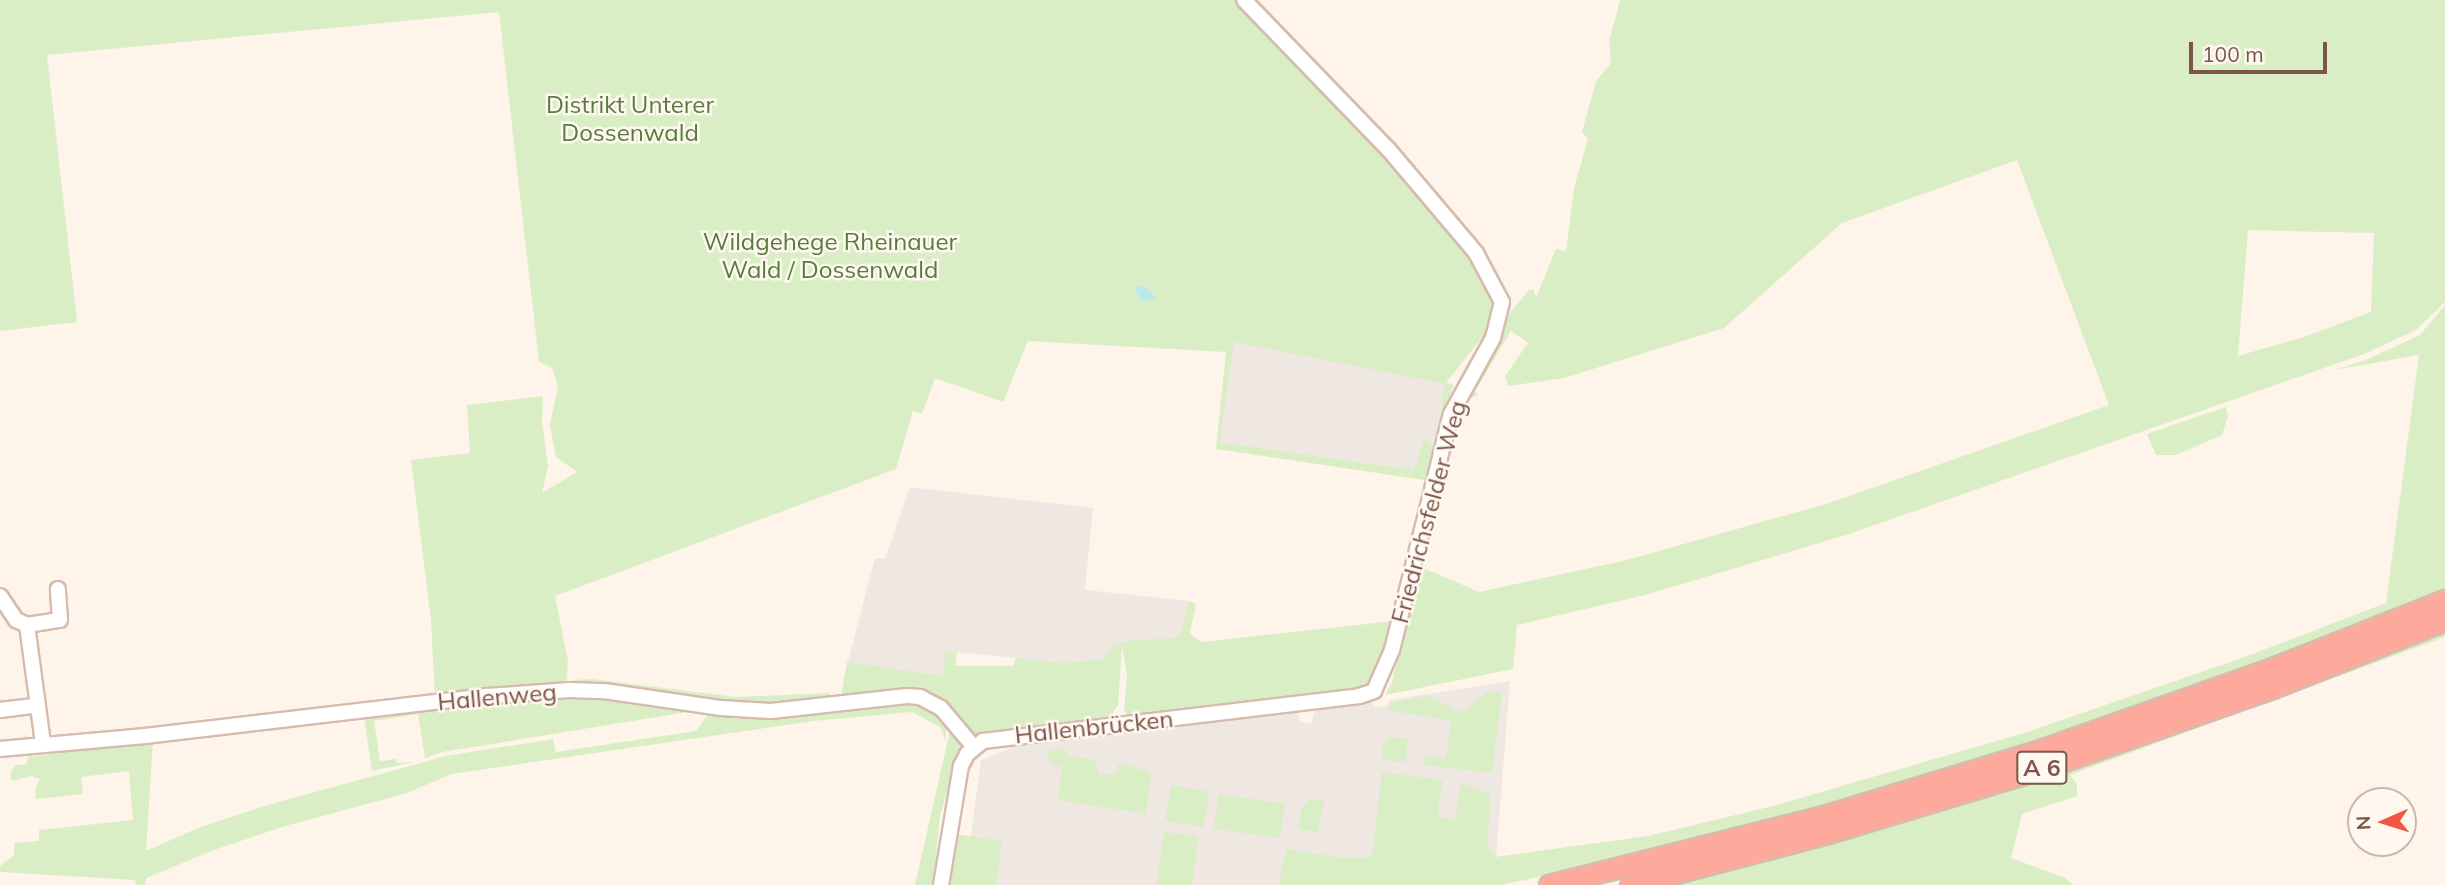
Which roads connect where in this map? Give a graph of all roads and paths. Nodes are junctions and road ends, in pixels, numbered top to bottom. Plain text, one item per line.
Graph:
1 (1244, 0) edge
2 (58, 589) dead end
3 (0, 596) edge
4 (2445, 600) edge
5 (2445, 620) edge
6 (27, 625) junction
7 (1359, 696) joint
8 (38, 705) junction
9 (0, 710) edge
10 (43, 744) junction
11 (974, 747) junction
12 (0, 749) edge
13 (941, 885) edge
14 (1549, 885) edge
15 (1630, 885) edge

1 - 7 street, Friedrichsfelder Weg
2 - 6 street
3 - 6 street
4 - 14 highway, A 6
5 - 15 highway, A 6
6 - 8 street
7 - 11 street, Hallenbrücken
8 - 9 street
8 - 10 street
10 - 11 street, Hallenweg
10 - 12 street, Hallenweg
11 - 13 street

